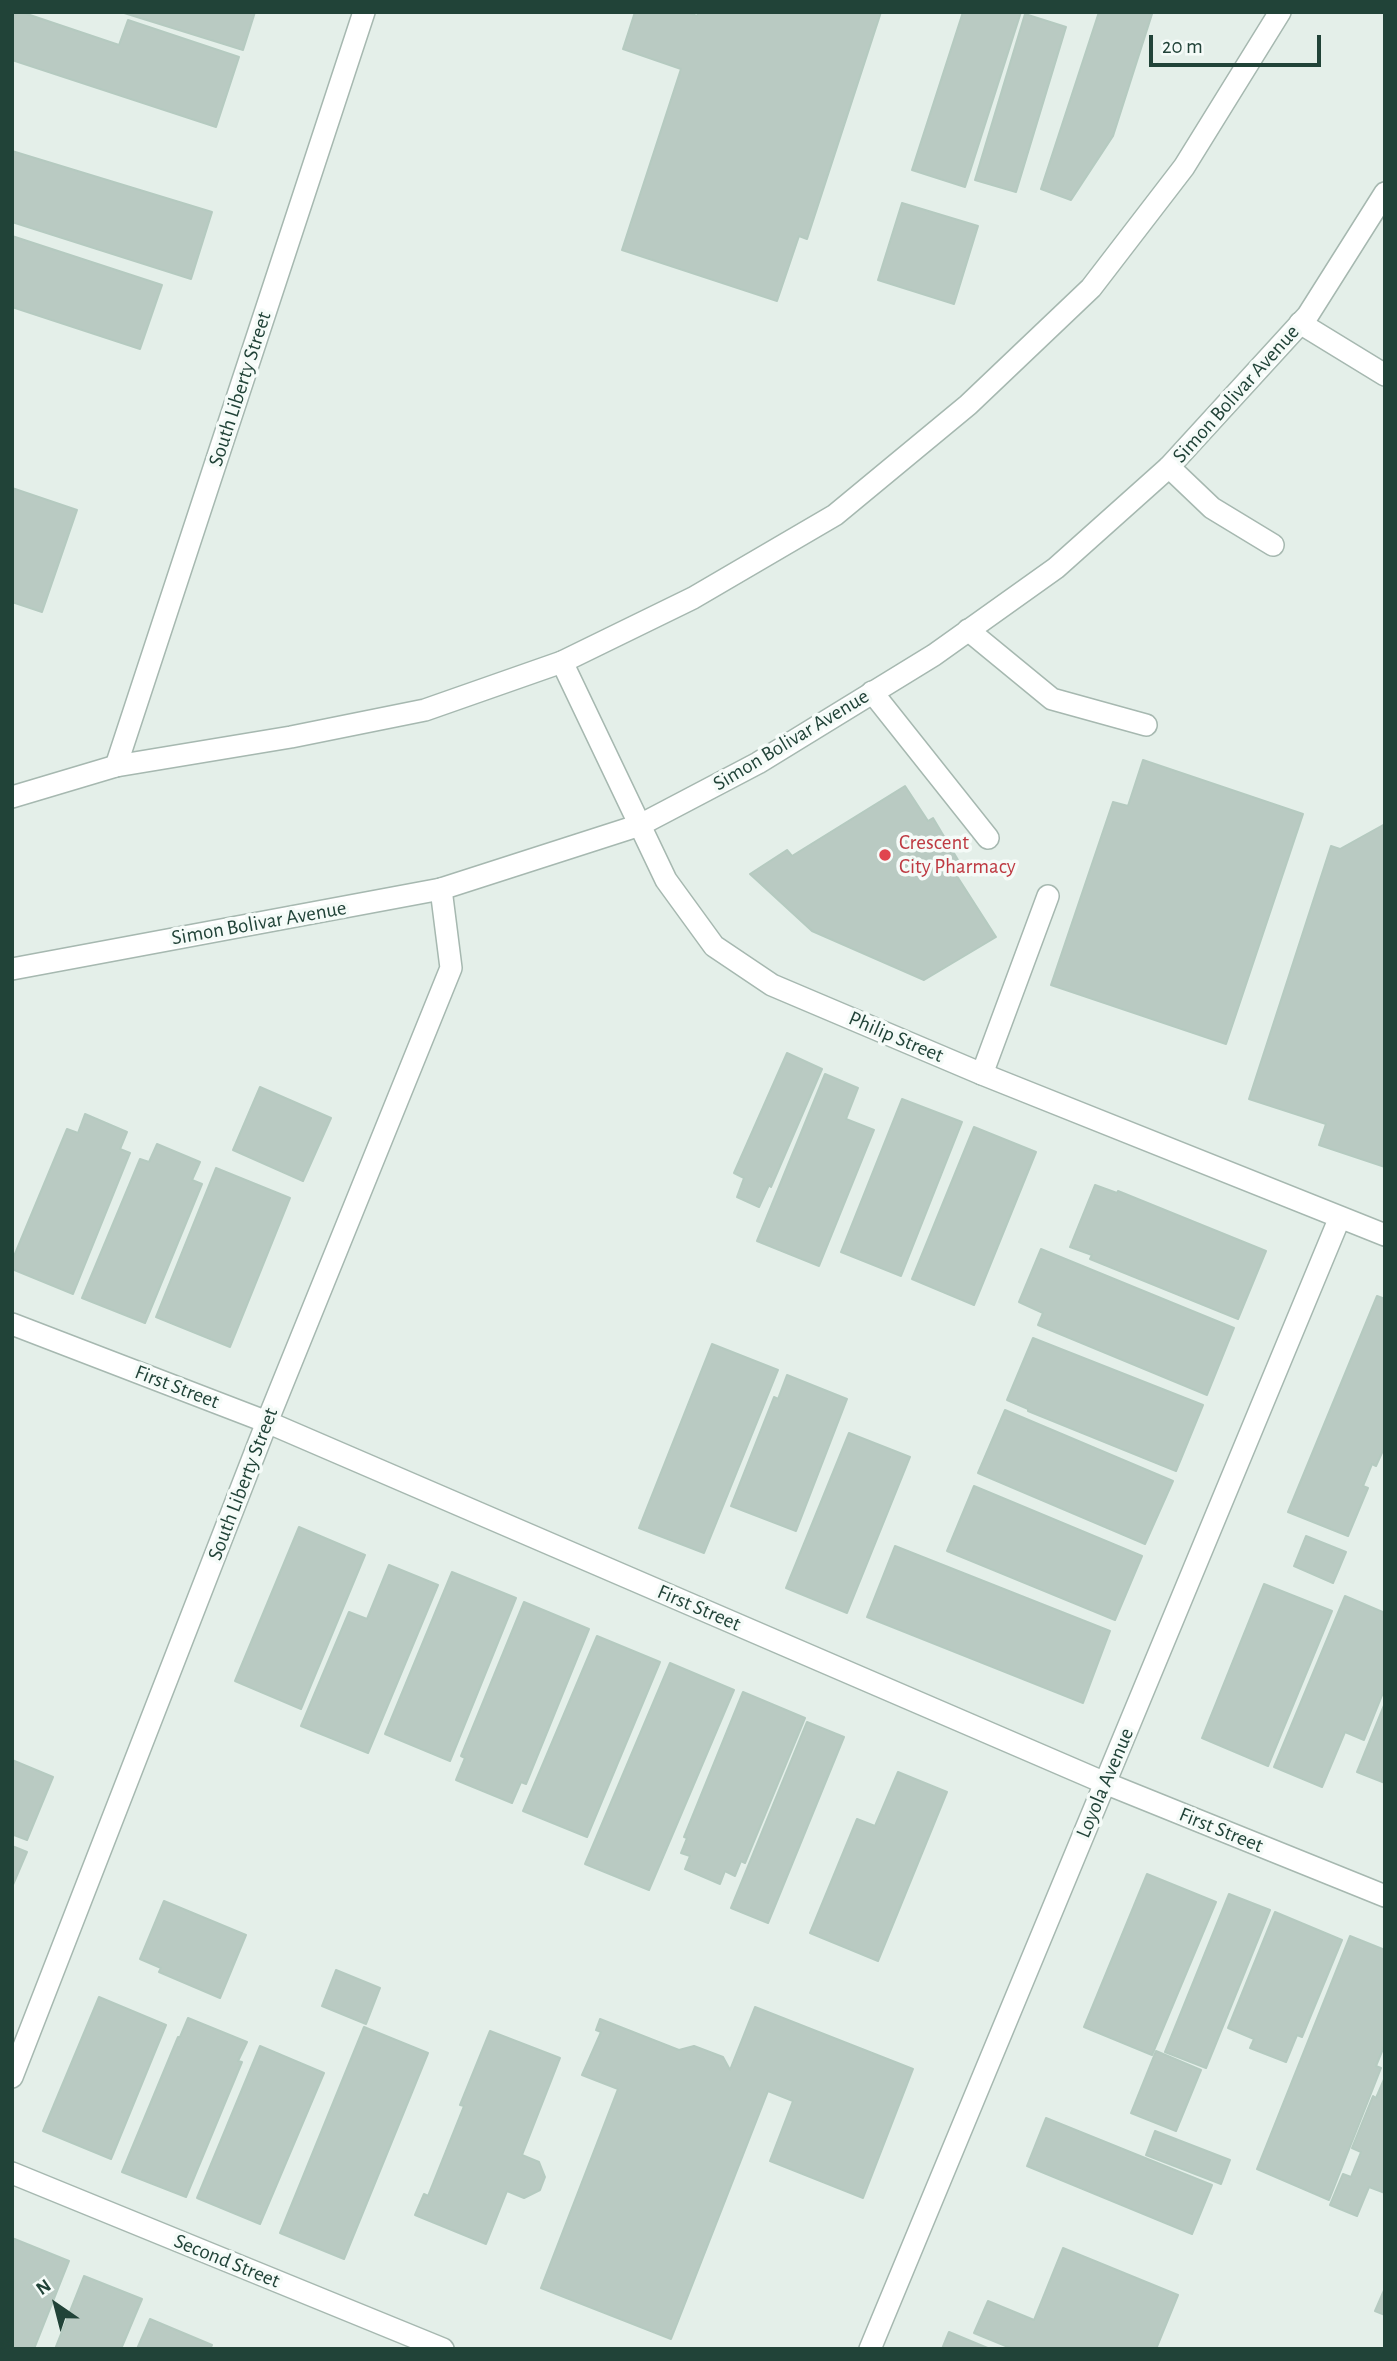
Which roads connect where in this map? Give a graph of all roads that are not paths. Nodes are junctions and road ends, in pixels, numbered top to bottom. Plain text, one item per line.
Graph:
1 (364, 12) edge
2 (1280, 12) edge
3 (1385, 192) edge
4 (1300, 323) junction
5 (1385, 375) edge
6 (1170, 467) junction
7 (1273, 545) dead end
8 (968, 630) junction
9 (562, 662) junction
10 (872, 692) junction
11 (1146, 725) dead end
12 (116, 765) junction
13 (12, 797) edge
14 (640, 825) junction
15 (988, 838) dead end
16 (441, 889) junction
17 (1048, 896) dead end
18 (12, 969) edge
19 (982, 1074) junction
20 (1340, 1217) junction
21 (1385, 1235) edge
22 (12, 1324) edge
23 (267, 1422) junction
24 (1105, 1783) junction
25 (1385, 1896) edge
26 (12, 2077) edge
27 (12, 2173) edge
28 (443, 2349) edge
29 (870, 2349) edge

1 - 12 street, South Liberty Street
2 - 9 street
3 - 4 street, Simon Bolivar Avenue
4 - 5 street
4 - 6 street, Simon Bolivar Avenue
6 - 7 street
6 - 8 street, Simon Bolivar Avenue
8 - 10 street, Simon Bolivar Avenue
8 - 11 street
9 - 12 street
9 - 14 street, Philip Street
10 - 14 street, Simon Bolivar Avenue
10 - 15 street
12 - 13 street
14 - 16 street, Simon Bolivar Avenue
14 - 19 street, Philip Street
16 - 18 street, Simon Bolivar Avenue
16 - 23 street, South Liberty Street
17 - 19 street
19 - 20 street, Philip Street
20 - 21 street, Philip Street
20 - 24 street, Loyola Avenue
22 - 23 street, First Street
23 - 24 street, First Street
23 - 26 street, South Liberty Street
24 - 25 street, First Street
24 - 29 street, Loyola Avenue
27 - 28 street, Second Street

